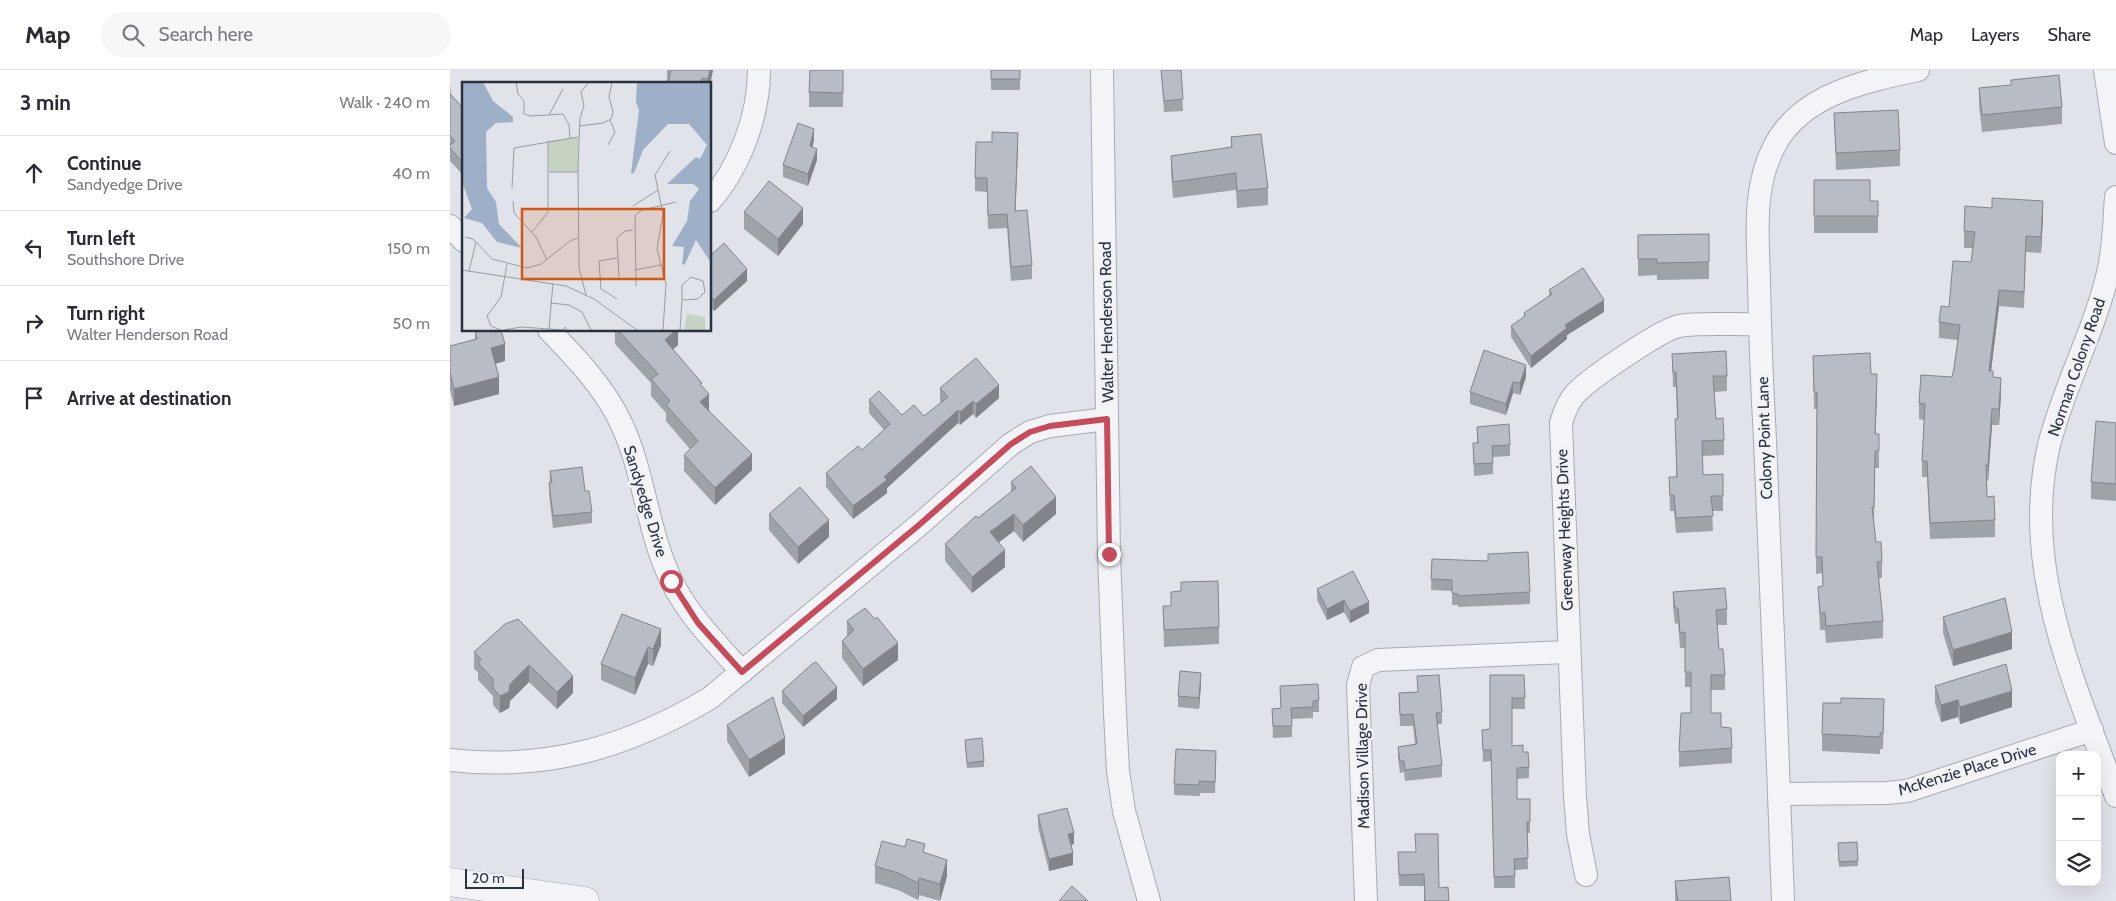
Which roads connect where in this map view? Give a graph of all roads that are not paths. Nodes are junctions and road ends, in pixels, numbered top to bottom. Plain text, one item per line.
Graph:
1 (759, 70) edge
2 (1102, 70) edge
3 (1918, 70) edge
4 (2105, 70) edge
5 (2116, 143) edge
6 (2116, 198) edge
7 (711, 199) edge
8 (450, 226) edge
9 (462, 239) edge
10 (1760, 324) junction
11 (560, 334) edge
12 (1107, 419) junction
13 (1568, 652) junction
14 (742, 672) junction
15 (2092, 730) junction
16 (450, 760) edge
17 (1779, 794) junction
18 (2116, 796) edge
19 (1586, 875) dead end
20 (450, 882) edge
21 (585, 901) edge
22 (1149, 901) edge
23 (1366, 901) edge
24 (1783, 901) edge

1 - 7 street
2 - 12 street, Walter Henderson Road
3 - 10 street, Colony Point Lane
4 - 5 street
6 - 15 street, Norman Colony Road
8 - 9 street
10 - 13 street, Greenway Heights Drive
10 - 17 street, Colony Point Lane
11 - 14 street, Sandyedge Drive
12 - 14 street
12 - 22 street, Walter Henderson Road
13 - 19 street, Greenway Heights Drive
13 - 23 street, Madison Village Drive
14 - 16 street
15 - 17 street, McKenzie Place Drive
15 - 18 street, Norman Colony Road
17 - 24 street, Colony Point Lane
20 - 21 street

